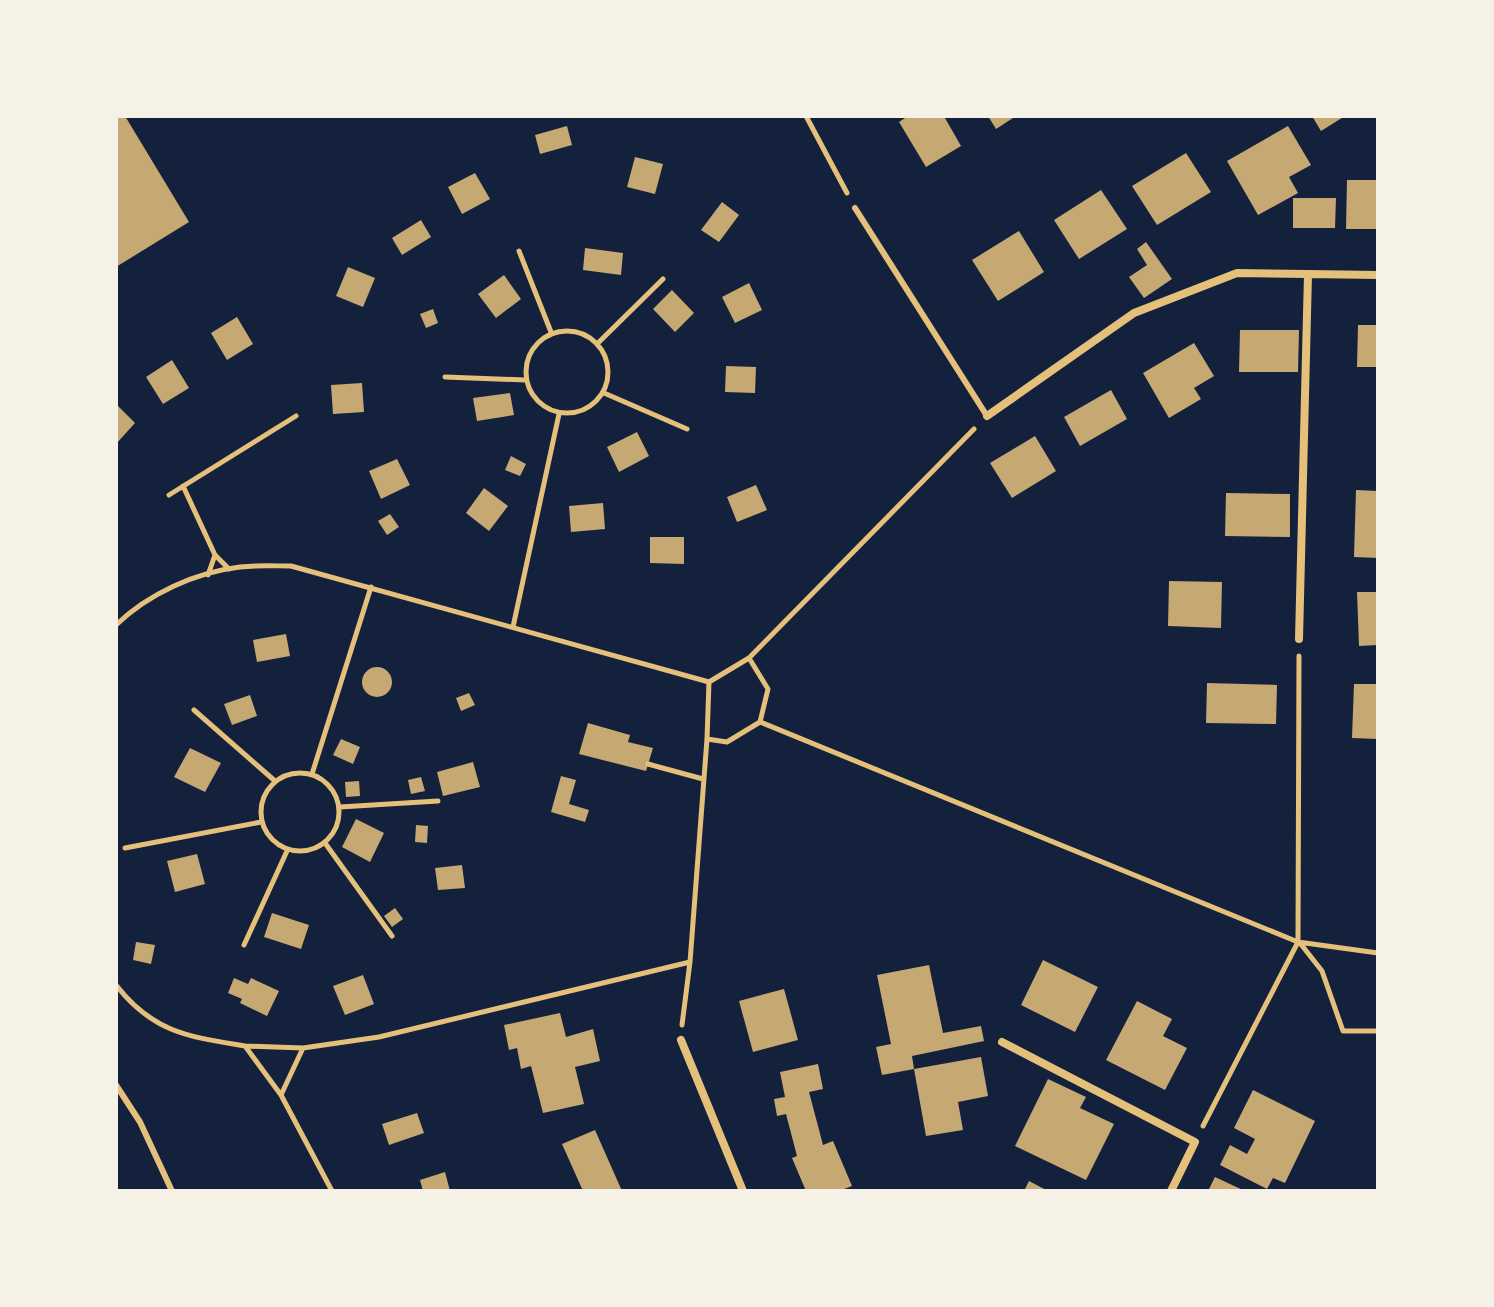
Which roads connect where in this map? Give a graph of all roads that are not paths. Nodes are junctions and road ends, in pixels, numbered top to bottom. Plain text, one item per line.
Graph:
1 (855, 208) road end
2 (1308, 274) junction
3 (1378, 275) edge
4 (987, 416) joint
5 (1299, 639) road end
6 (681, 1040) road end
7 (1002, 1042) dead end
8 (116, 1085) edge
9 (172, 1191) edge
10 (743, 1191) edge
11 (1171, 1191) edge

1 - 4 lane
2 - 3 street
2 - 4 street
2 - 5 street
6 - 10 street
7 - 11 street
8 - 9 lane

